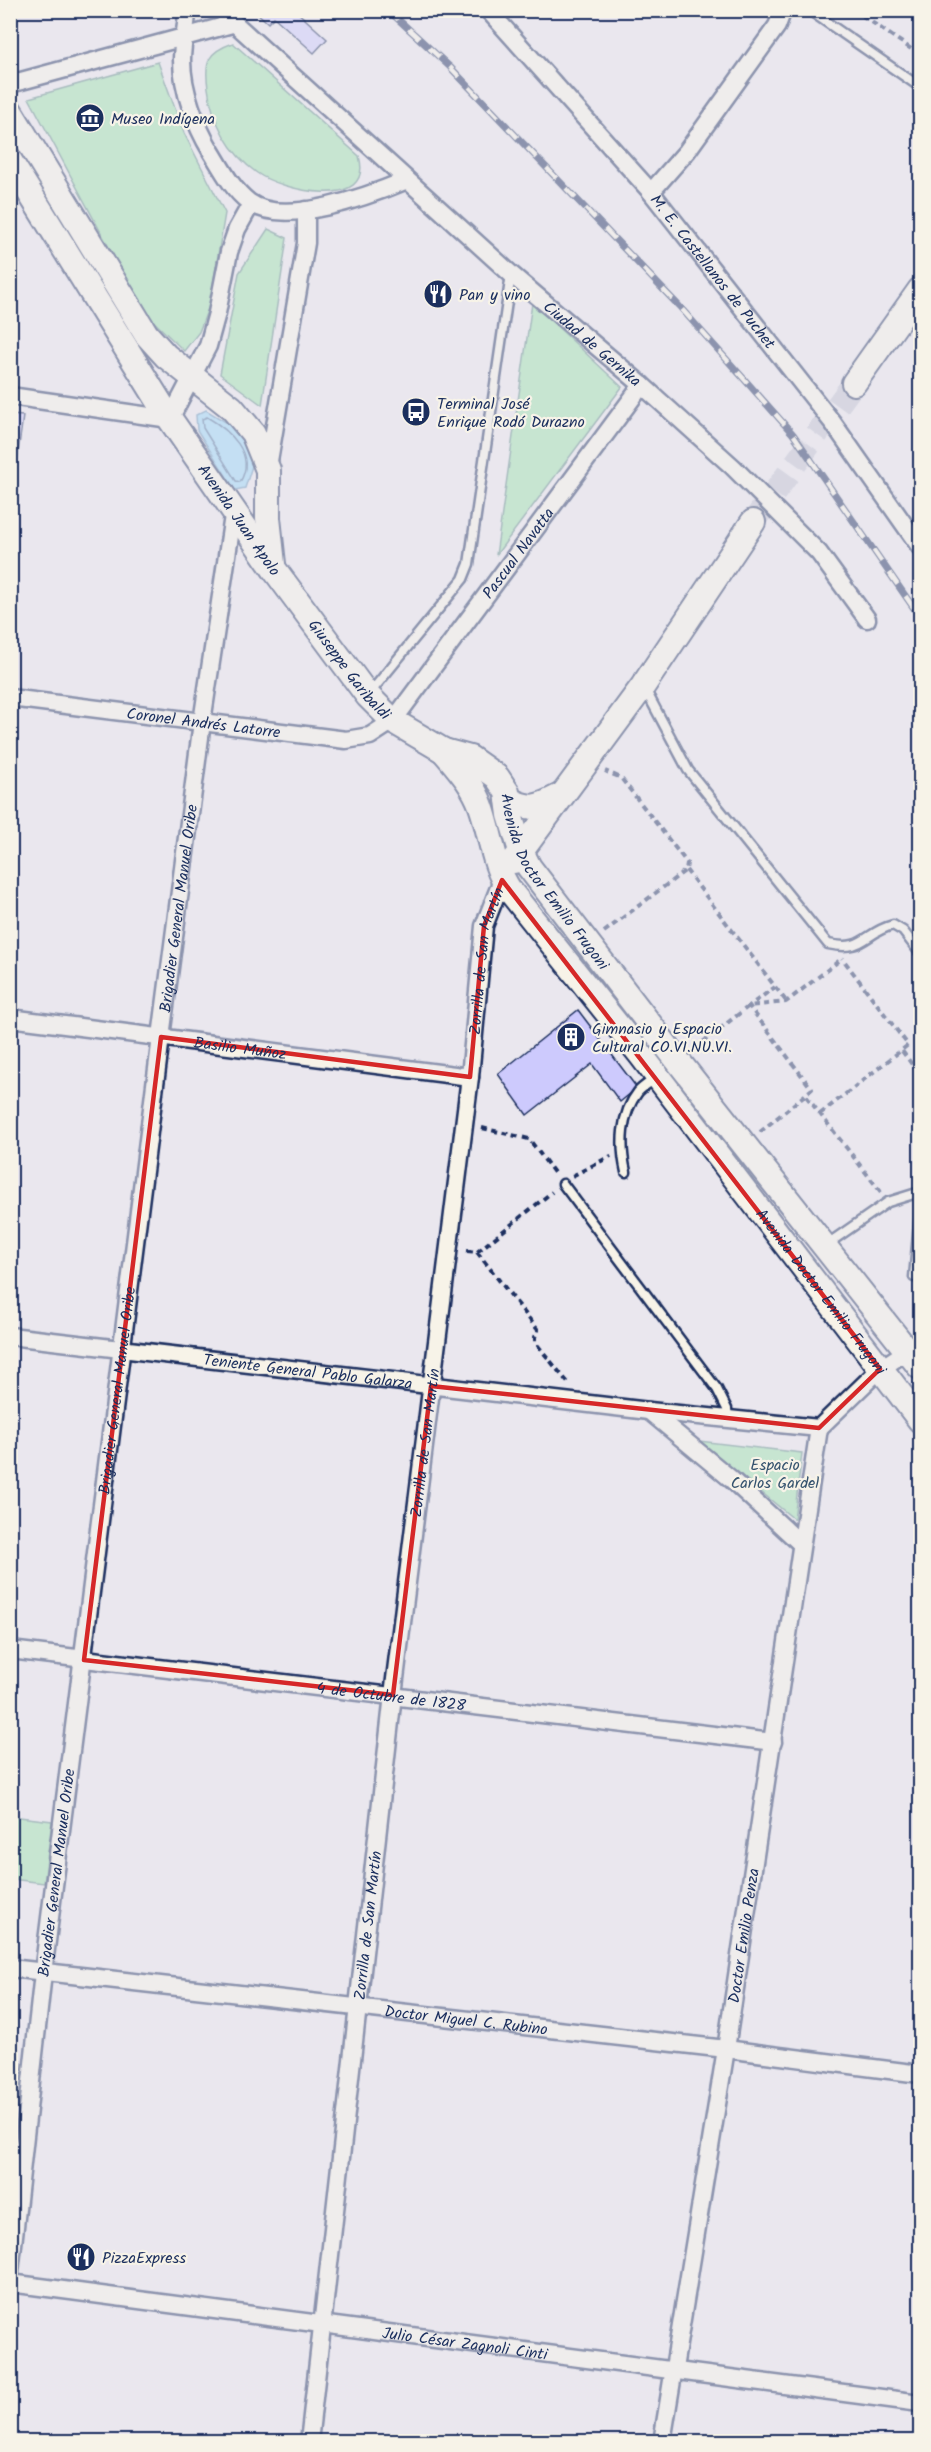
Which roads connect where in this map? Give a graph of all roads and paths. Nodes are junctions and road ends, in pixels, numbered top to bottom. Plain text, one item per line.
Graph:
1 (187, 10) edge
2 (220, 10) edge
3 (488, 10) edge
4 (783, 10) edge
5 (809, 10) edge
6 (854, 10) edge
7 (232, 24) junction
8 (183, 36) junction
9 (921, 55) edge
10 (10, 84) edge
11 (921, 87) edge
12 (10, 111) edge
13 (10, 160) edge
14 (407, 180) junction
15 (651, 192) junction
16 (251, 204) junction
17 (306, 210) junction
18 (511, 274) junction
19 (921, 290) edge
20 (192, 377) junction
21 (854, 383) tunnel mouth
22 (642, 386) junction
23 (10, 396) edge
24 (170, 419) junction
25 (268, 470) junction
26 (268, 495) junction
27 (234, 509) junction
28 (753, 522) tunnel mouth
29 (921, 547) edge
30 (274, 569) junction
31 (867, 619) dead end
32 (643, 686) junction
33 (368, 696) junction
34 (10, 698) edge
35 (393, 721) junction
36 (202, 722) junction
37 (444, 751) junction
38 (590, 760) junction
39 (564, 794) junction
40 (508, 799) junction
41 (521, 851) junction
42 (686, 870) junction
43 (502, 880) junction
44 (588, 944) junction
45 (860, 945) junction
46 (921, 953) edge
47 (842, 958) junction
48 (775, 987) junction
49 (786, 1002) junction
50 (749, 1006) junction
51 (10, 1018) edge
52 (161, 1037) junction
53 (902, 1051) junction
54 (678, 1061) junction
55 (921, 1075) edge
56 (470, 1077) junction
57 (657, 1077) junction
58 (806, 1096) junction
59 (820, 1114) junction
60 (464, 1124) junction
61 (744, 1144) junction
62 (621, 1150) junction
63 (626, 1172) dead end
64 (563, 1184) junction
65 (921, 1192) edge
66 (888, 1202) junction
67 (921, 1212) edge
68 (826, 1246) junction
69 (914, 1277) dead end
70 (10, 1336) edge
71 (121, 1351) junction
72 (914, 1359) edge
73 (880, 1369) junction
74 (431, 1386) junction
75 (584, 1404) junction
76 (649, 1411) junction
77 (728, 1419) junction
78 (921, 1420) edge
79 (819, 1428) junction
80 (801, 1544) junction
81 (10, 1650) edge
82 (84, 1660) junction
83 (393, 1695) junction
84 (773, 1742) junction
85 (10, 1968) edge
86 (43, 1973) junction
87 (359, 2007) junction
88 (726, 2049) junction
89 (921, 2074) edge
90 (10, 2272) edge
91 (10, 2283) edge
92 (321, 2323) junction
93 (673, 2370) junction
94 (921, 2403) edge
95 (309, 2442) edge
96 (662, 2442) edge

1 - 8 street
2 - 7 street, Ciudad de Gernika
3 - 15 street, M. E. Castellanos de Puchet
4 - 15 street
5 - 11 lane
6 - 9 path
7 - 8 street
7 - 14 street, Ciudad de Gernika
8 - 10 street
8 - 16 street
12 - 20 street, Avenida Juan Apolo
13 - 24 street, Avenida Juan Apolo
14 - 17 street
14 - 18 street, Ciudad de Gernika
15 - 29 street, M. E. Castellanos de Puchet
16 - 17 street
16 - 20 street
17 - 25 street
18 - 22 street, Ciudad de Gernika
18 - 33 lane
19 - 21 street
20 - 24 street
20 - 25 street, Avenida Juan Apolo
22 - 31 street, Ciudad de Gernika
22 - 35 street, Pascual Navatta
23 - 24 street
24 - 27 street, Avenida Juan Apolo
25 - 26 street, Avenida Juan Apolo
26 - 27 street
26 - 30 street, Avenida Juan Apolo
27 - 30 street, Avenida Juan Apolo
27 - 36 street, Brigadier General Manuel Oribe
28 - 32 street, Zorrilla de San Martín
30 - 33 street, Giuseppe Garibaldi
32 - 38 street, Zorrilla de San Martín
32 - 45 lane
33 - 35 street, Giuseppe Garibaldi
34 - 36 street, Coronel Andrés Latorre
35 - 36 street, Coronel Andrés Latorre
35 - 37 street, Giuseppe Garibaldi
36 - 52 street, Brigadier General Manuel Oribe
37 - 40 street, Avenida Doctor Emilio Frugoni
37 - 43 street, Avenida Doctor Emilio Frugoni
38 - 39 street, Zorrilla de San Martín
38 - 42 path
39 - 40 street
39 - 41 street, Zorrilla de San Martín
40 - 41 street, Avenida Doctor Emilio Frugoni
41 - 43 street, Zorrilla de San Martín
41 - 44 street, Avenida Doctor Emilio Frugoni
42 - 44 path
42 - 48 path
43 - 56 street, Zorrilla de San Martín
43 - 57 street, Avenida Doctor Emilio Frugoni
44 - 54 street, Avenida Doctor Emilio Frugoni
45 - 46 lane
45 - 47 path
47 - 49 path
47 - 53 path
48 - 49 path
48 - 50 path
49 - 50 path
50 - 54 path
50 - 58 path
51 - 52 street, Basilio Muñoz
52 - 56 street, Basilio Muñoz
52 - 71 street, Brigadier General Manuel Oribe
53 - 55 path
53 - 59 path
54 - 57 street
54 - 61 street, Avenida Doctor Emilio Frugoni
56 - 60 street, Zorrilla de San Martín
57 - 62 lane
57 - 73 street, Avenida Doctor Emilio Frugoni
58 - 59 path
58 - 61 path
59 - 66 path
60 - 64 path
60 - 74 street, Zorrilla de San Martín
61 - 68 street, Avenida Doctor Emilio Frugoni
62 - 63 lane
62 - 64 path
64 - 75 path
64 - 77 lane
65 - 66 lane
66 - 68 lane
67 - 69 lane
68 - 72 street, Avenida Doctor Emilio Frugoni
70 - 71 street, Teniente General Pablo Galarza
71 - 74 street, Teniente General Pablo Galarza
71 - 82 street, Brigadier General Manuel Oribe
72 - 73 street
73 - 78 street, Avenida Doctor Emilio Frugoni
73 - 79 street
74 - 75 street, Teniente General Pablo Galarza
74 - 83 street, Zorrilla de San Martín
75 - 76 street, Teniente General Pablo Galarza
76 - 77 street, Teniente General Pablo Galarza
76 - 80 street
77 - 79 street, Teniente General Pablo Galarza
79 - 80 street, Doctor Emilio Penza
80 - 84 street, Doctor Emilio Penza
81 - 82 street, 4 de Octubre de 1828
82 - 83 street, 4 de Octubre de 1828
82 - 86 street, Brigadier General Manuel Oribe
83 - 84 street, 4 de Octubre de 1828
83 - 87 street, Zorrilla de San Martín
84 - 88 street, Doctor Emilio Penza
85 - 86 street, Doctor Miguel C. Rubino
86 - 87 street, Doctor Miguel C. Rubino
86 - 90 street, Brigadier General Manuel Oribe
87 - 88 street, Doctor Miguel C. Rubino
87 - 92 street, Zorrilla de San Martín
88 - 89 street, Doctor Miguel C. Rubino
88 - 93 street, Doctor Emilio Penza
91 - 92 street, Julio César Zagnoli Cinti
92 - 93 street, Julio César Zagnoli Cinti
92 - 95 street, Zorrilla de San Martín
93 - 94 street, Julio César Zagnoli Cinti
93 - 96 street, Doctor Emilio Penza

